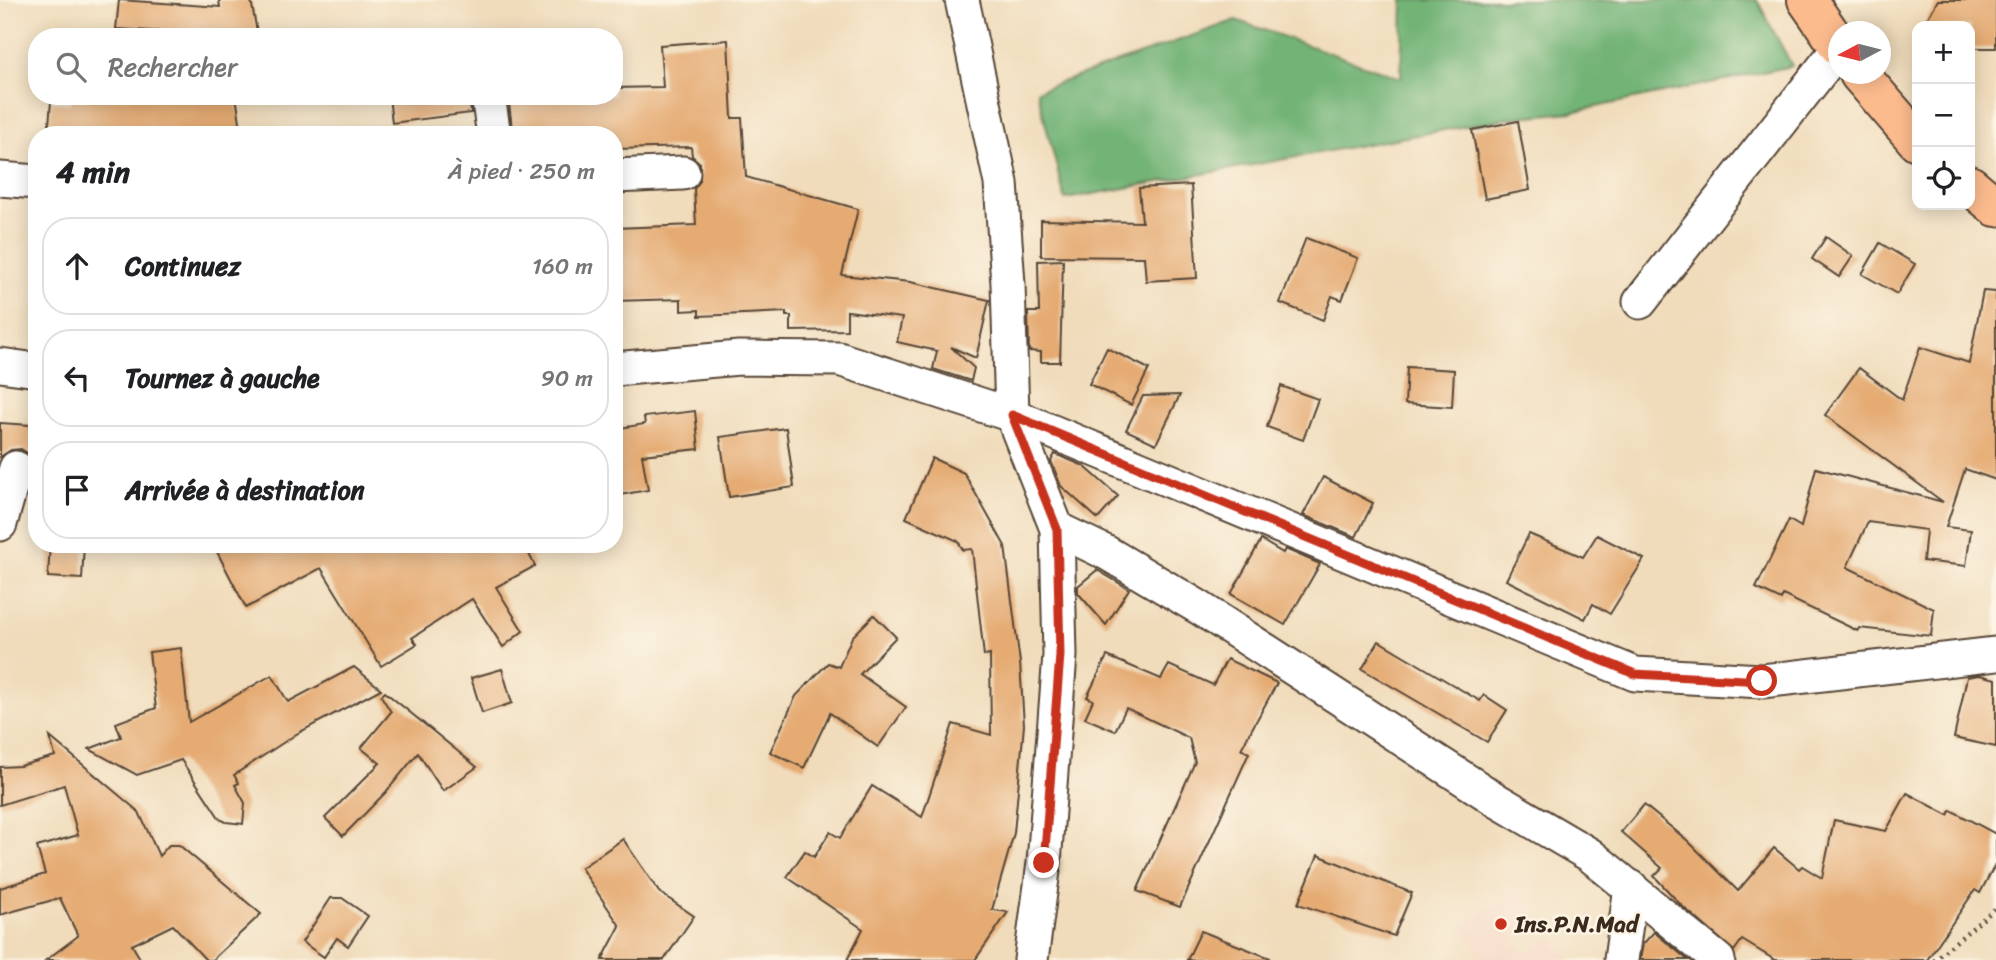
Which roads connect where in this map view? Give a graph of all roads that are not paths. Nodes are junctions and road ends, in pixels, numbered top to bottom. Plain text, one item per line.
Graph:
1 (962, 0) edge
2 (1807, 0) edge
3 (1828, 31) edge
4 (1828, 61) edge
5 (1867, 84) edge
6 (489, 105) edge
7 (493, 126) edge
8 (1912, 135) edge
9 (683, 173) dead end
10 (623, 176) edge
11 (0, 179) edge
12 (28, 181) edge
13 (1975, 189) edge
14 (1996, 206) edge
15 (1640, 302) dead end
16 (0, 365) edge
17 (623, 368) edge
18 (28, 369) edge
19 (1012, 415) junction
20 (18, 467) edge
21 (0, 524) edge
22 (1057, 529) junction
23 (1996, 654) edge
24 (1631, 887) junction
25 (1031, 960) edge
26 (1621, 960) edge
27 (1718, 960) edge

1 - 19 street
2 - 3 main road
4 - 15 street
5 - 8 main road
6 - 7 street
9 - 10 street
11 - 12 street
13 - 14 main road
16 - 18 street
17 - 19 street
19 - 22 street
19 - 23 street
20 - 21 street
22 - 24 street
22 - 25 street
24 - 26 street
24 - 27 street

